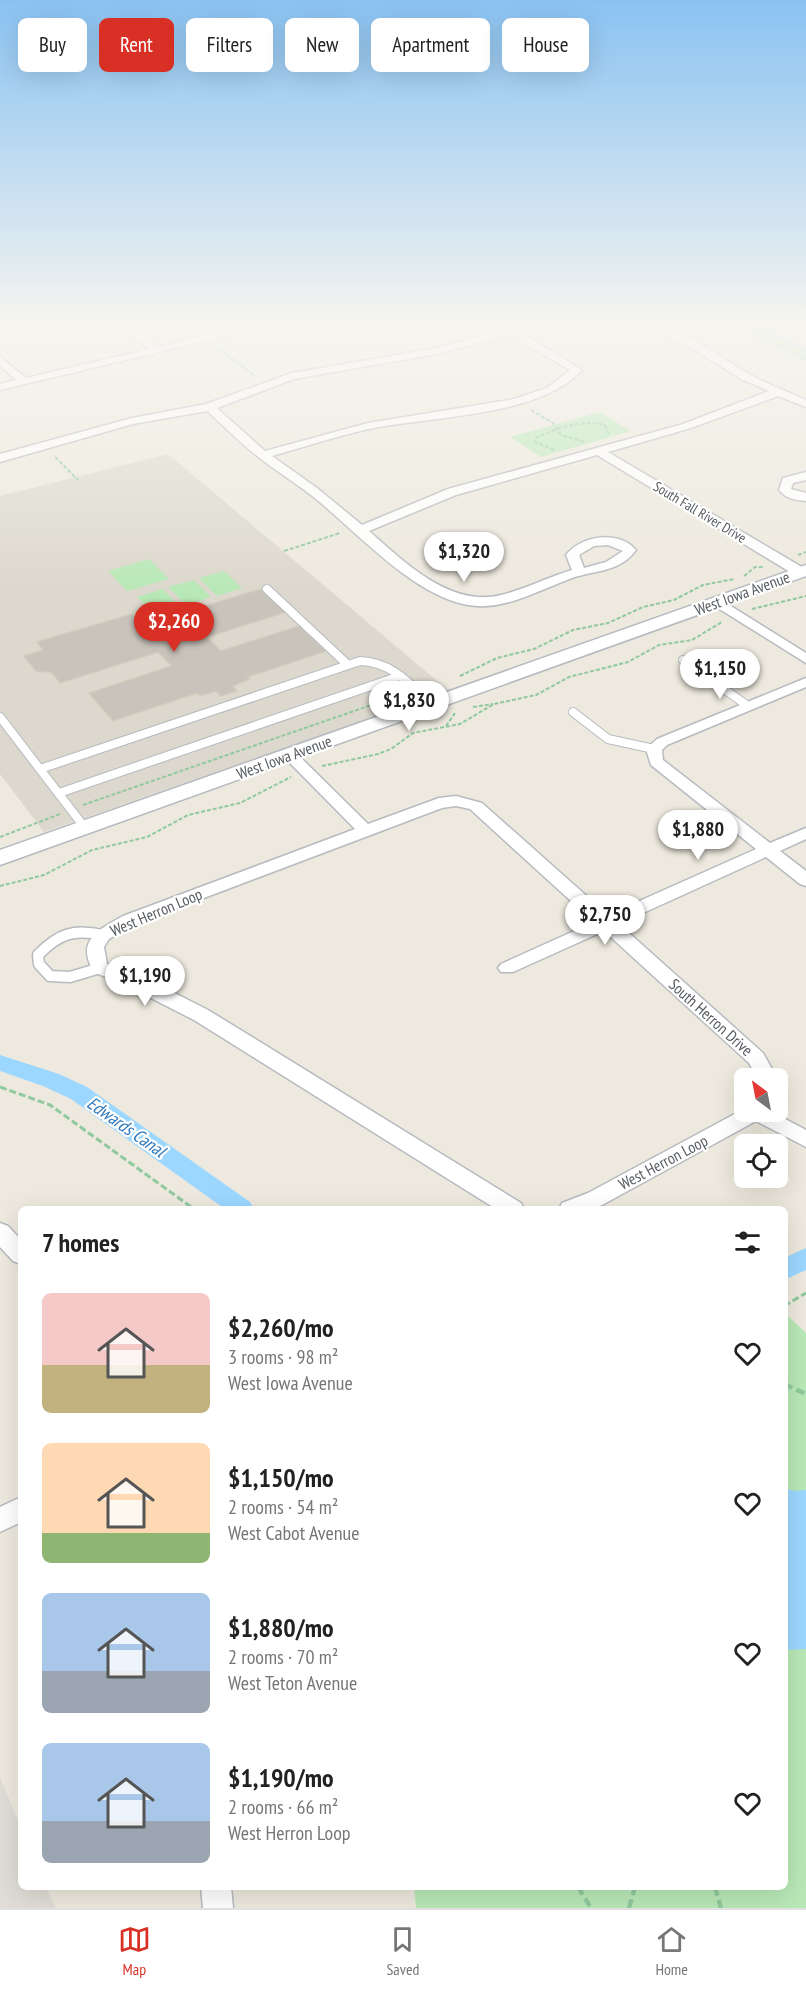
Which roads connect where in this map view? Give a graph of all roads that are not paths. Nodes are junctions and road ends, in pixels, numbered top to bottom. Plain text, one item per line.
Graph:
1 (187, 411) edge
2 (214, 411) edge
3 (460, 411) edge
4 (727, 411) edge
5 (599, 451) junction
6 (263, 454) junction
7 (0, 458) edge
8 (806, 476) edge
9 (806, 497) edge
10 (360, 530) junction
11 (803, 571) edge
12 (579, 572) dead end
13 (267, 589) dead end
14 (718, 602) junction
15 (806, 659) edge
16 (683, 660) dead end
17 (347, 664) junction
18 (400, 676) junction
19 (806, 682) edge
20 (432, 704) junction
21 (748, 706) junction
22 (573, 712) dead end
23 (0, 717) edge
24 (654, 749) junction
25 (290, 755) junction
26 (40, 770) junction
27 (59, 793) junction
28 (456, 801) joint
29 (85, 828) junction
30 (366, 831) junction
31 (806, 833) edge
32 (767, 850) junction
33 (0, 858) edge
34 (806, 880) edge
35 (605, 922) junction
36 (104, 935) junction
37 (100, 968) junction
38 (507, 968) dead end
39 (762, 1068) edge
40 (737, 1122) edge
41 (775, 1122) edge
42 (806, 1139) edge
43 (508, 1206) edge
44 (577, 1206) edge
45 (0, 1232) edge
46 (18, 1252) edge
47 (18, 1511) edge
48 (0, 1520) edge
49 (216, 1890) edge
50 (218, 1908) edge

1 - 7 street
2 - 6 street
3 - 6 street
4 - 5 street
5 - 10 street
5 - 11 street, South Fall River Drive
6 - 10 street
8 - 9 street
10 - 12 street
11 - 14 street, West Iowa Avenue
13 - 17 lane
14 - 15 street
14 - 20 street, West Iowa Avenue
16 - 21 lane
17 - 18 lane
17 - 26 lane
18 - 20 lane
18 - 27 lane
19 - 21 street
20 - 25 street, West Iowa Avenue
21 - 24 street
22 - 24 lane
23 - 26 lane
24 - 32 street
25 - 29 street, West Iowa Avenue
25 - 30 street
26 - 27 lane
27 - 29 lane
28 - 30 street, West Herron Loop
28 - 35 street, South Herron Drive
29 - 33 street, West Iowa Avenue
30 - 36 street, West Herron Loop
31 - 32 street
32 - 34 street
32 - 35 street
35 - 38 street
35 - 39 street, South Herron Drive
36 - 37 street, West Herron Loop
36 - 37 lane
37 - 43 street
40 - 44 street, West Herron Loop
41 - 42 street
45 - 46 street
47 - 48 street
49 - 50 street

